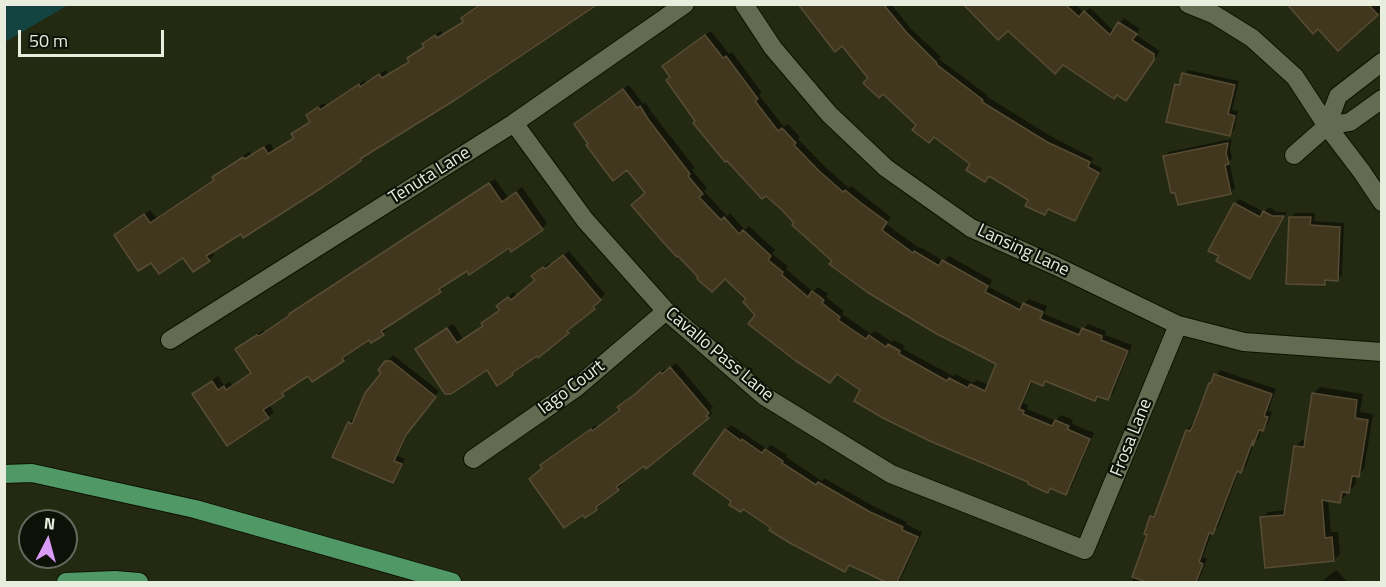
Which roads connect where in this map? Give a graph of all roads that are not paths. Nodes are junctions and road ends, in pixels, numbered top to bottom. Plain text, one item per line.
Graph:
1 (685, 4) edge
2 (744, 4) edge
3 (1188, 4) edge
4 (1382, 62) edge
5 (1382, 99) edge
6 (514, 123) junction
7 (1327, 126) junction
8 (1293, 155) dead end
9 (1382, 202) edge
10 (666, 311) junction
11 (1178, 325) junction
12 (170, 340) dead end
13 (1382, 352) edge
14 (473, 459) dead end
15 (4, 474) edge
16 (1085, 550) joint
17 (66, 582) edge
18 (139, 582) edge
19 (452, 582) edge

1 - 6 street, Tenuta Lane
2 - 11 street, Lansing Lane
3 - 7 street
4 - 7 street
5 - 7 street
6 - 10 street, Cavallo Pass Lane
6 - 12 street, Tenuta Lane
7 - 8 street
7 - 9 street
10 - 14 street, Iago Court
10 - 16 street, Cavallo Pass Lane
11 - 13 street, Lansing Lane
11 - 16 street, Frosa Lane
15 - 19 main road
17 - 18 main road

